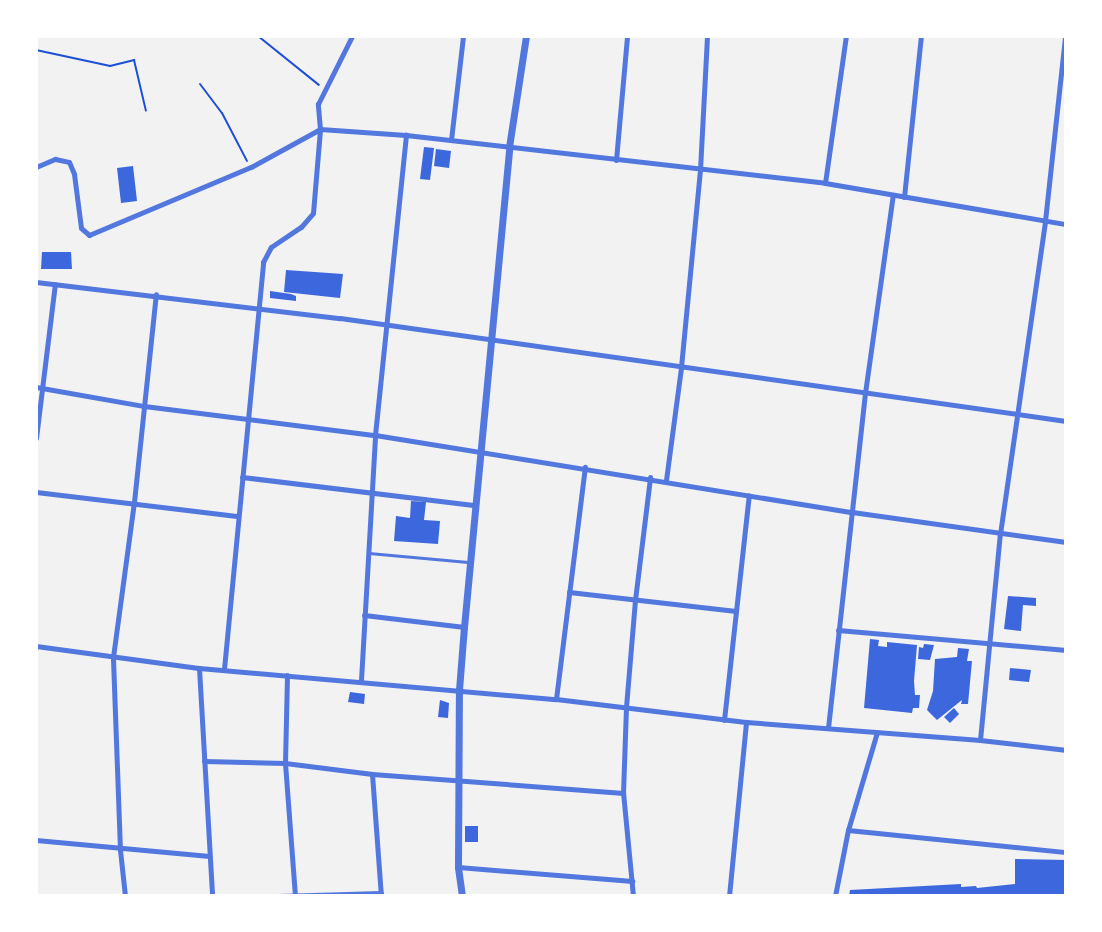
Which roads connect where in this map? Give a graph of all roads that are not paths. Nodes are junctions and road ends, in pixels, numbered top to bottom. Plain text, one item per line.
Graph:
1 (352, 36) edge
2 (463, 36) edge
3 (526, 36) edge
4 (627, 36) edge
5 (707, 36) edge
6 (846, 36) edge
7 (922, 36) edge
8 (1065, 36) edge
9 (320, 129) junction
10 (406, 135) junction
11 (451, 140) junction
12 (509, 147) junction
13 (616, 160) junction
14 (36, 167) edge
15 (700, 170) junction
16 (825, 183) junction
17 (893, 195) junction
18 (904, 197) junction
19 (1045, 221) junction
20 (1066, 224) edge
21 (36, 282) edge
22 (55, 284) junction
23 (156, 294) junction
24 (257, 308) junction
25 (388, 327) junction
26 (492, 340) junction
27 (681, 368) junction
28 (39, 387) edge
29 (865, 393) junction
30 (144, 406) junction
31 (1018, 413) junction
32 (247, 417) junction
33 (1066, 421) edge
34 (375, 435) junction
35 (36, 438) edge
36 (480, 451) junction
37 (585, 467) junction
38 (242, 477) junction
39 (650, 477) junction
40 (666, 480) junction
41 (36, 492) edge
42 (371, 493) junction
43 (749, 495) junction
44 (134, 502) junction
45 (475, 505) junction
46 (852, 512) junction
47 (237, 516) junction
48 (1000, 534) junction
49 (1066, 542) edge
50 (367, 552) junction
51 (470, 563) junction
52 (570, 592) junction
53 (635, 600) junction
54 (736, 611) junction
55 (364, 615) junction
56 (464, 627) junction
57 (838, 630) junction
58 (988, 642) junction
59 (36, 646) edge
60 (1066, 650) edge
61 (113, 657) junction
62 (199, 668) junction
63 (224, 669) junction
64 (287, 675) junction
65 (360, 680) junction
66 (459, 690) junction
67 (556, 699) junction
68 (626, 707) junction
69 (724, 720) junction
70 (746, 722) junction
71 (828, 728) junction
72 (877, 732) junction
73 (980, 740) junction
74 (1066, 750) edge
75 (204, 761) junction
76 (286, 764) junction
77 (372, 774) junction
78 (459, 782) junction
79 (623, 794) junction
80 (848, 830) junction
81 (36, 840) edge
82 (120, 850) junction
83 (1066, 852) edge
84 (209, 856) junction
85 (458, 866) junction
86 (632, 881) junction
87 (381, 894) edge
88 (295, 895) edge
89 (125, 896) edge
90 (212, 896) edge
91 (278, 896) edge
92 (462, 896) edge
93 (633, 896) edge
94 (729, 896) edge
95 (835, 896) edge

1 - 9 street
2 - 11 street
3 - 12 street
4 - 13 street
5 - 15 street
6 - 16 street
7 - 18 street
8 - 19 street
9 - 10 street
9 - 14 street
9 - 24 street
10 - 11 street
10 - 25 street
11 - 12 street
12 - 13 street
12 - 26 street
13 - 15 street
15 - 16 street
15 - 27 street
16 - 17 street
17 - 18 street
17 - 29 street
18 - 19 street
19 - 20 street
19 - 31 street
21 - 22 street
22 - 23 street
22 - 28 street
23 - 24 street
23 - 30 street
24 - 25 street
24 - 32 street
25 - 26 street
25 - 34 street
26 - 27 street
26 - 36 street
27 - 29 street
27 - 40 street
28 - 30 street
28 - 35 street
29 - 31 street
29 - 46 street
30 - 32 street
30 - 44 street
31 - 33 street
31 - 48 street
32 - 34 street
32 - 38 street
34 - 36 street
34 - 42 street
36 - 37 street
36 - 45 street
37 - 39 street
37 - 52 street
38 - 42 street
38 - 47 street
39 - 40 street
39 - 53 street
40 - 43 street
41 - 44 street
42 - 45 street
42 - 50 street
43 - 46 street
43 - 54 street
44 - 47 street
44 - 61 street
45 - 51 street
46 - 48 street
46 - 57 street
47 - 63 street
48 - 49 street
48 - 58 street
50 - 51 lane
50 - 55 street
51 - 56 street
52 - 53 street
52 - 67 street
53 - 54 street
53 - 68 street
54 - 69 street
55 - 56 street
55 - 65 street
56 - 66 street
57 - 58 street
57 - 71 street
58 - 60 street
58 - 73 street
59 - 61 street
61 - 62 street
61 - 82 street
62 - 63 street
62 - 75 street
63 - 64 street
64 - 65 street
64 - 76 street
65 - 66 street
66 - 67 street
66 - 78 street
67 - 68 street
68 - 69 street
68 - 79 street
69 - 70 street
70 - 71 street
70 - 94 street
71 - 72 street
72 - 73 street
72 - 80 street
73 - 74 street
75 - 76 street
75 - 84 street
76 - 77 street
76 - 88 street
77 - 78 street
77 - 87 street
78 - 79 street
78 - 85 street
79 - 86 street
80 - 83 street
80 - 95 street
81 - 82 street
82 - 84 street
82 - 89 street
84 - 90 street
85 - 86 street
85 - 92 street
86 - 93 street
87 - 88 street
88 - 91 street

